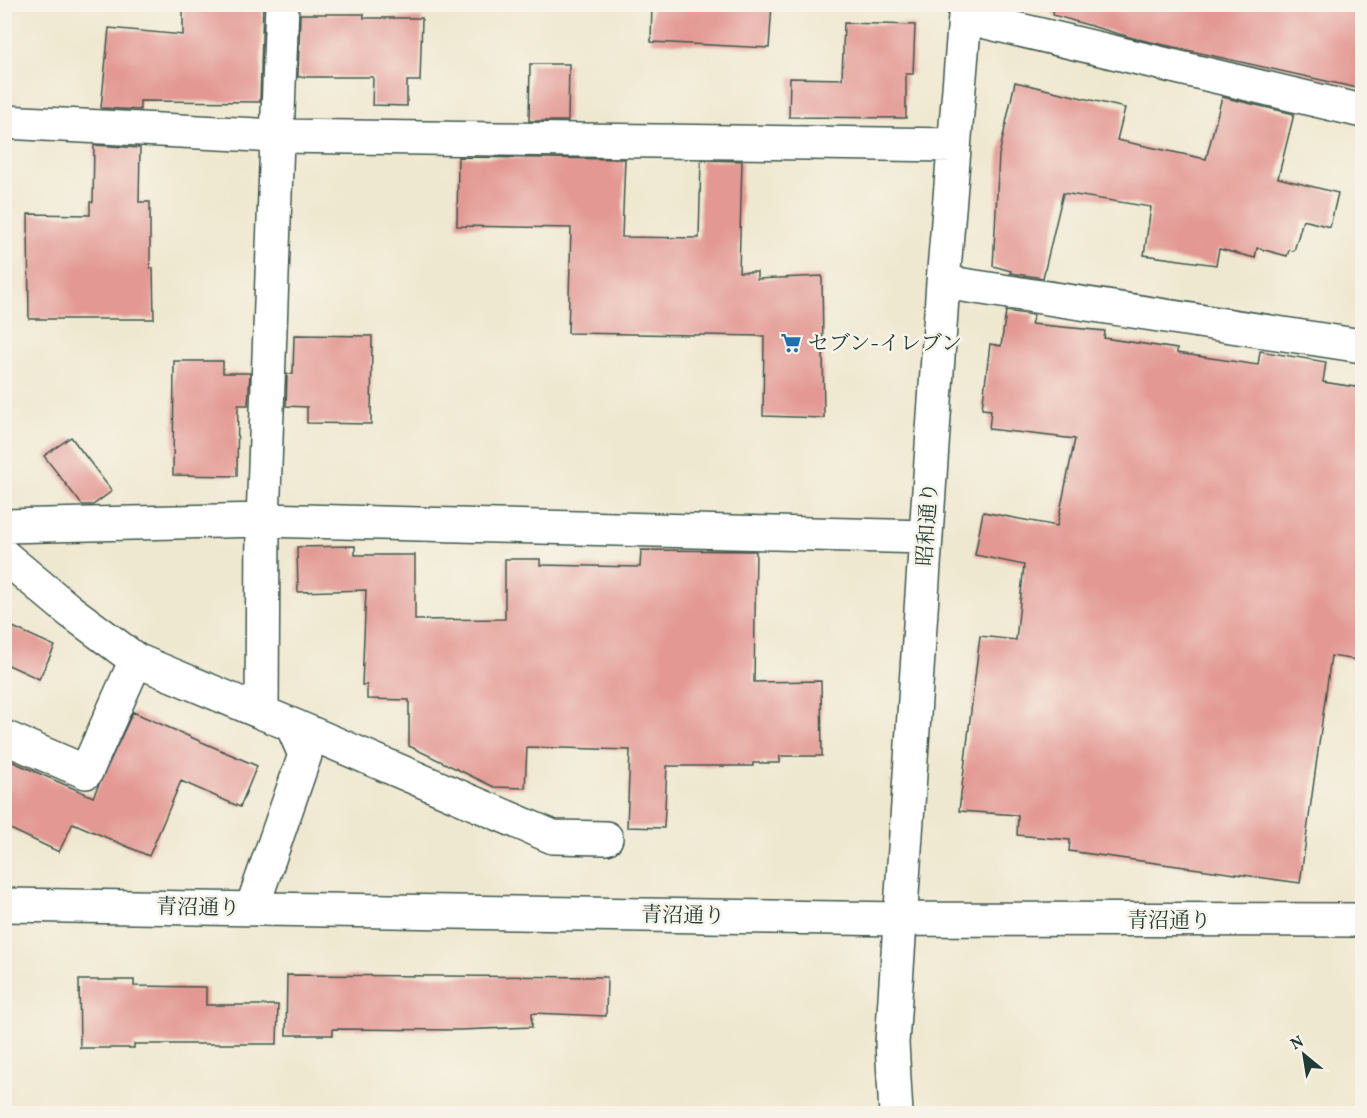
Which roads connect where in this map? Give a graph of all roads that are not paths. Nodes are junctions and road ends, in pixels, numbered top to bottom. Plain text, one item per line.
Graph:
1 (282, 4) edge
2 (966, 11) edge
3 (1362, 111) edge
4 (4, 122) edge
5 (277, 136) junction
6 (954, 145) junction
7 (943, 282) junction
8 (1362, 346) edge
9 (263, 520) junction
10 (4, 526) edge
11 (926, 537) junction
12 (4, 556) edge
13 (136, 660) junction
14 (262, 711) junction
15 (292, 725) junction
16 (4, 736) edge
17 (606, 838) dead end
18 (4, 905) edge
19 (252, 908) junction
20 (902, 919) junction
21 (1362, 920) edge
22 (896, 1113) edge

1 - 5 street
2 - 3 street
2 - 6 street, 昭和通り
4 - 5 street
5 - 6 street
5 - 9 street
6 - 7 street, 昭和通り
7 - 8 street
7 - 11 street, 昭和通り
9 - 10 street
9 - 11 street
9 - 14 street
11 - 20 street, 昭和通り
12 - 13 street
13 - 14 street
13 - 16 street
14 - 15 street
15 - 17 street
15 - 19 street
18 - 19 street, 青沼通り
19 - 20 street, 青沼通り
20 - 21 street, 青沼通り
20 - 22 street, 昭和通り

